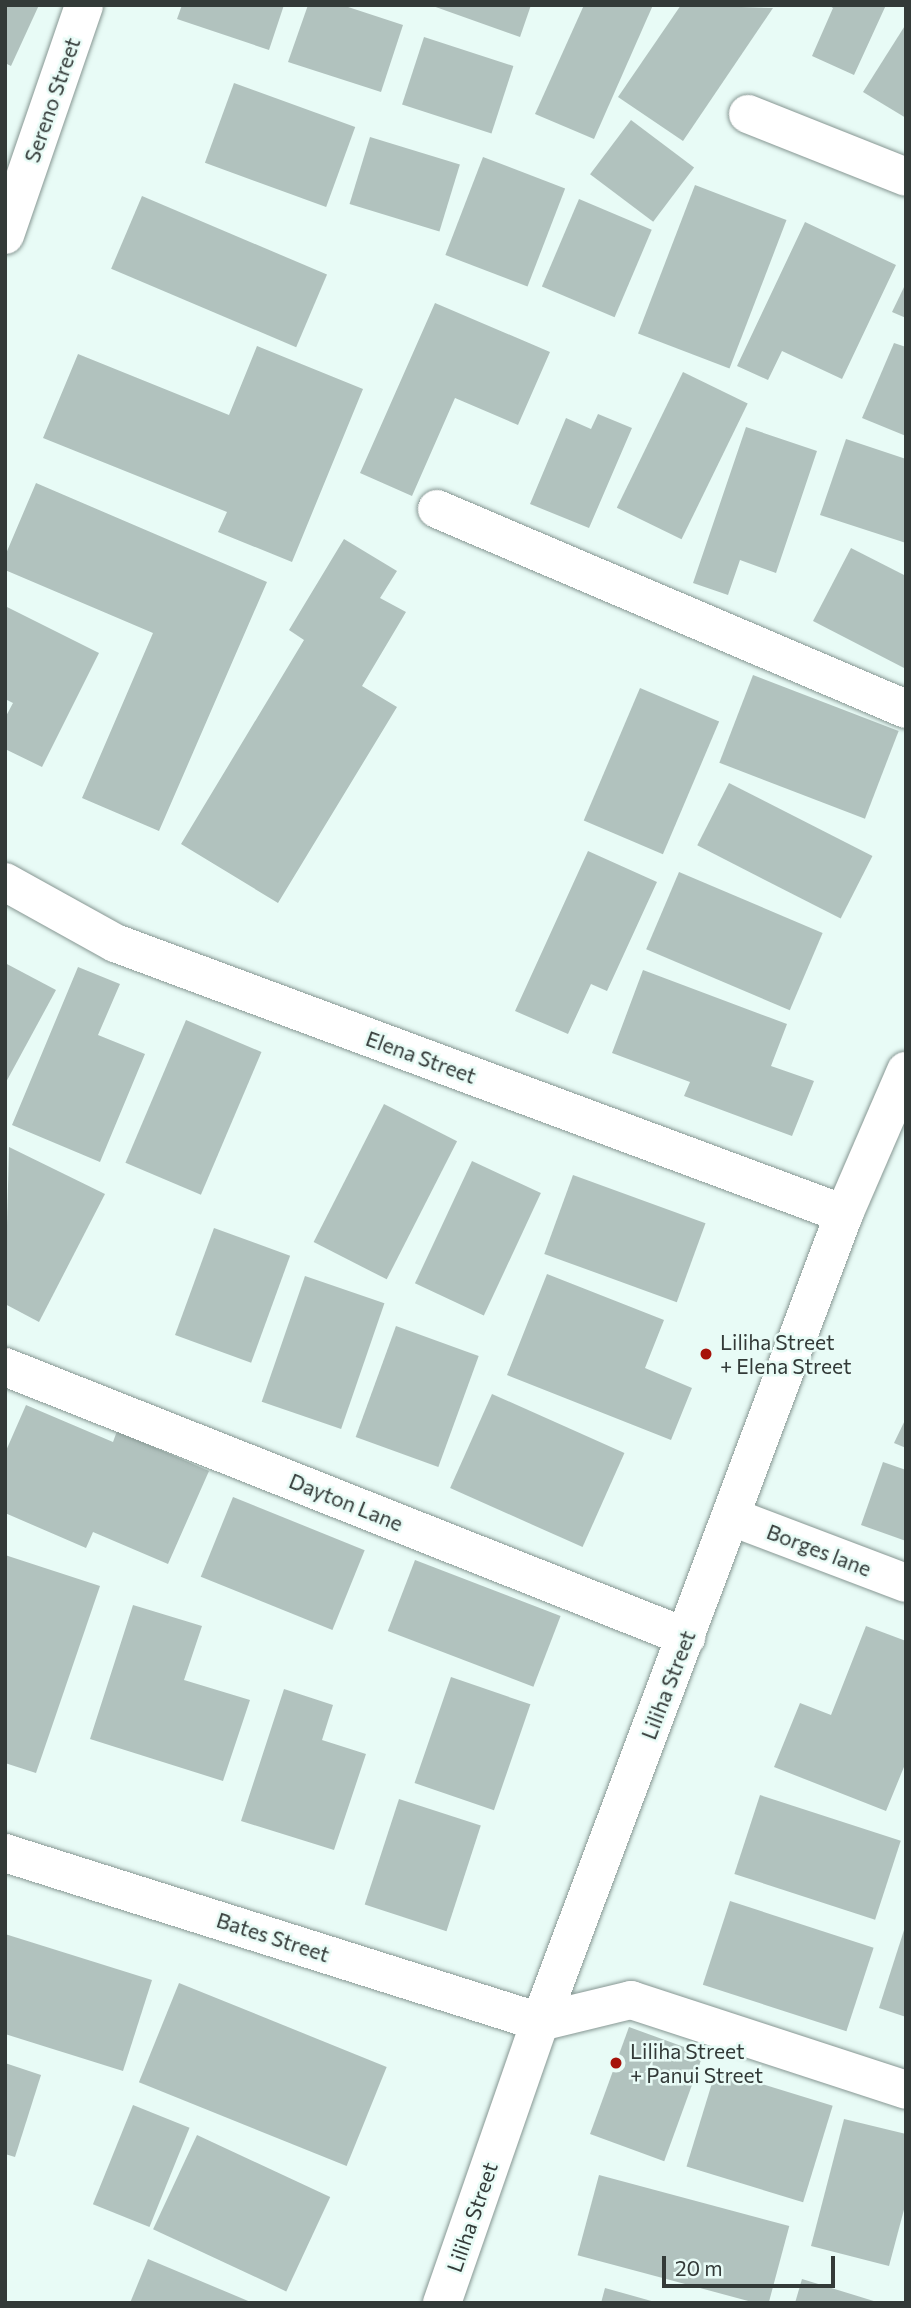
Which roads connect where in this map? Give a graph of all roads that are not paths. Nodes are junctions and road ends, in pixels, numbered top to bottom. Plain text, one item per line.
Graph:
1 (84, 5) edge
2 (748, 114) dead end
3 (906, 177) edge
4 (5, 235) edge
5 (437, 509) dead end
6 (906, 709) edge
7 (5, 882) edge
8 (906, 1071) edge
9 (844, 1214) junction
10 (5, 1367) edge
11 (732, 1517) junction
12 (906, 1583) edge
13 (686, 1636) junction
14 (5, 1853) edge
15 (540, 2022) junction
16 (906, 2090) edge
17 (442, 2303) edge

1 - 4 street, Sereno Street
2 - 3 street
5 - 6 street
7 - 9 street, Elena Street
8 - 9 street, Liliha Street
9 - 11 street, Liliha Street
10 - 13 street, Dayton Lane
11 - 12 street, Borges lane
11 - 13 street, Liliha Street
13 - 15 street, Liliha Street
14 - 15 street, Bates Street
15 - 16 street
15 - 17 street, Liliha Street

